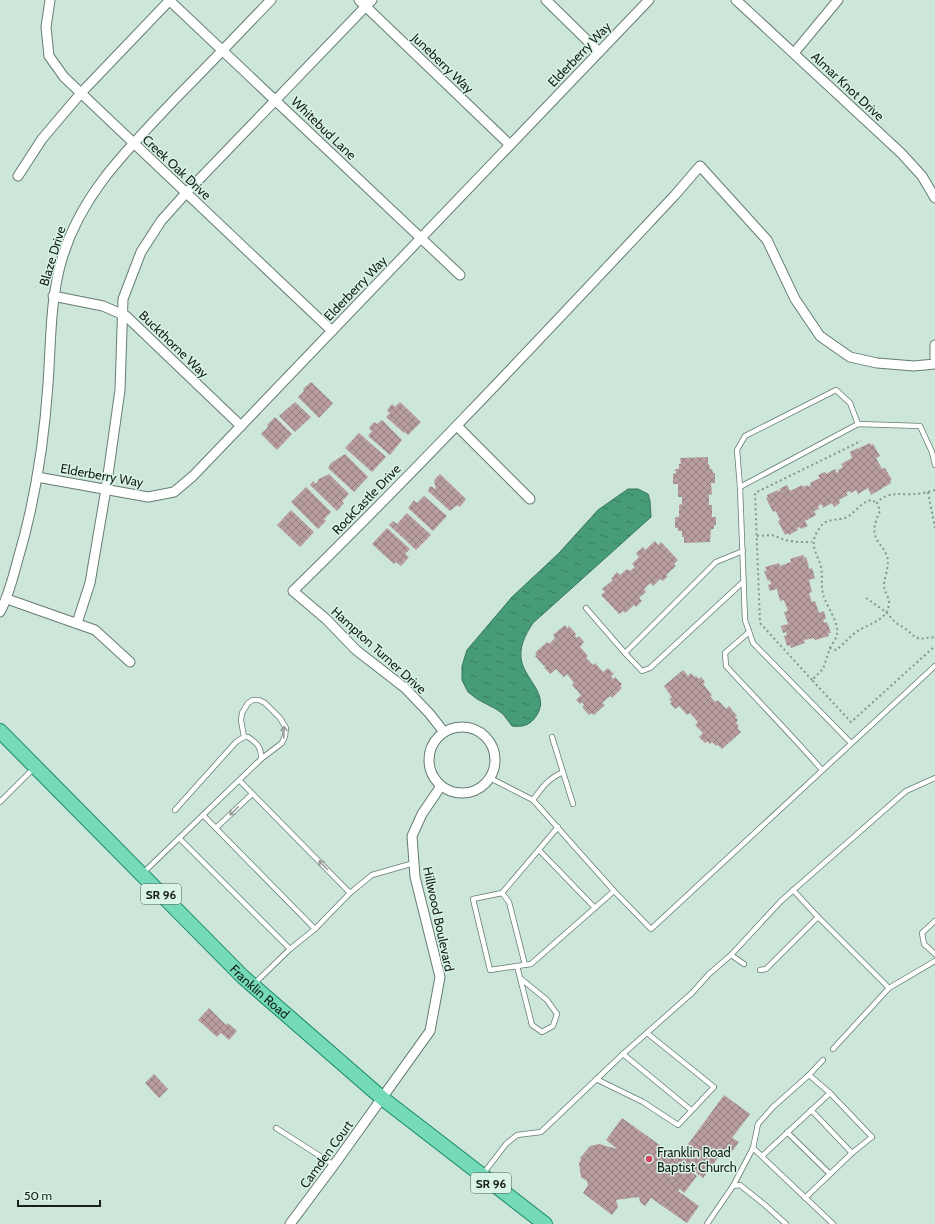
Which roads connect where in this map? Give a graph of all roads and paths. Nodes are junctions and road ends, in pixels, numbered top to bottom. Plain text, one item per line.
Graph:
1 (50, 0) edge
2 (170, 0) edge
3 (271, 0) edge
4 (546, 0) edge
5 (648, 0) edge
6 (736, 0) edge
7 (838, 0) edge
8 (365, 2) edge
9 (223, 50) junction
10 (599, 52) junction
11 (794, 53) junction
12 (81, 93) junction
13 (275, 100) junction
14 (133, 144) junction
15 (510, 145) junction
16 (18, 176) dead end
17 (186, 193) junction
18 (935, 198) edge
19 (421, 238) junction
20 (460, 275) dead end
21 (53, 296) junction
22 (123, 315) junction
23 (332, 331) junction
24 (935, 345) edge
25 (935, 358) edge
26 (935, 364) edge
27 (858, 424) junction
28 (241, 426) junction
29 (457, 426) junction
30 (861, 441) dead end
31 (935, 465) edge
32 (37, 477) junction
33 (740, 487) junction
34 (106, 489) junction
35 (935, 490) edge
36 (928, 492) junction
37 (530, 498) dead end
38 (877, 503) junction
39 (935, 528) edge
40 (757, 536) junction
41 (812, 542) junction
42 (743, 551) junction
43 (744, 582) junction
44 (293, 591) joint
45 (866, 598) dead end
46 (7, 599) junction
47 (586, 608) dead end
48 (0, 612) edge
49 (886, 612) junction
50 (78, 623) junction
51 (749, 632) junction
52 (935, 638) edge
53 (935, 646) edge
54 (830, 648) junction
55 (625, 653) junction
56 (130, 662) dead end
57 (935, 666) edge
58 (812, 680) junction
59 (444, 732) junction
60 (244, 737) junction
61 (552, 737) dead end
62 (2, 738) edge
63 (851, 743) junction
64 (261, 759) junction
65 (35, 767) junction
66 (822, 770) junction
67 (563, 772) junction
68 (490, 778) junction
69 (935, 778) edge
70 (240, 781) junction
71 (442, 786) junction
72 (252, 794) junction
73 (533, 800) junction
74 (0, 802) edge
75 (573, 804) dead end
76 (175, 810) dead end
77 (204, 815) junction
78 (558, 827) junction
79 (216, 828) junction
80 (179, 838) junction
81 (539, 850) junction
82 (414, 863) junction
83 (141, 874) junction
84 (793, 890) junction
85 (614, 891) junction
86 (350, 893) junction
87 (502, 893) junction
88 (595, 908) junction
89 (818, 917) junction
90 (935, 921) edge
91 (315, 929) junction
92 (290, 949) junction
93 (731, 954) junction
94 (935, 954) edge
95 (935, 961) edge
96 (744, 964) dead end
97 (525, 965) junction
98 (517, 966) junction
99 (760, 970) dead end
100 (520, 978) junction
101 (252, 985) junction
102 (889, 988) junction
103 (648, 1032) junction
104 (833, 1049) dead end
105 (623, 1054) junction
106 (823, 1060) dead end
107 (809, 1075) junction
108 (596, 1079) junction
109 (830, 1093) junction
110 (382, 1098) junction
111 (692, 1110) junction
112 (812, 1110) junction
113 (276, 1128) dead end
114 (788, 1132) junction
115 (753, 1148) junction
116 (852, 1153) junction
117 (762, 1156) junction
118 (334, 1165) junction
119 (830, 1174) junction
120 (482, 1176) junction
121 (733, 1186) junction
122 (805, 1198) junction
123 (290, 1224) edge
124 (545, 1224) edge
125 (707, 1224) edge
126 (786, 1224) edge
127 (833, 1224) edge

1 - 12 street, Creek Oak Drive
2 - 9 street, Whitebud Lane
2 - 12 street
3 - 9 street, Blaze Drive
4 - 10 street
5 - 10 street, Elderberry Way
6 - 11 street, Almar Knot Drive
7 - 11 street
8 - 13 street
8 - 15 street, Juneberry Way
9 - 13 street, Whitebud Lane
9 - 14 street, Blaze Drive
10 - 15 street, Elderberry Way
11 - 18 street, Almar Knot Drive
12 - 14 street, Creek Oak Drive
12 - 16 street
13 - 17 street
13 - 19 street, Whitebud Lane
14 - 17 street, Creek Oak Drive
14 - 21 street, Blaze Drive
15 - 19 street, Elderberry Way
17 - 22 street
17 - 23 street, Creek Oak Drive
19 - 20 street, Whitebud Lane
19 - 23 street, Elderberry Way
21 - 22 street, Buckthorne Way
21 - 32 street, Blaze Drive
22 - 28 street, Buckthorne Way
22 - 34 street
23 - 28 street, Elderberry Way
24 - 25 street
26 - 29 street, RockCastle Drive
27 - 31 lane
27 - 33 lane
27 - 33 lane
28 - 34 street, Elderberry Way
29 - 37 street
29 - 44 street, RockCastle Drive
30 - 40 path
32 - 34 street, Elderberry Way
32 - 46 street, Blaze Drive
33 - 42 lane
34 - 50 street
35 - 36 path
36 - 38 path
36 - 39 path
38 - 41 path
38 - 49 path
40 - 41 path
40 - 58 path
41 - 54 path
42 - 43 lane
42 - 55 lane
43 - 51 lane
43 - 55 lane
44 - 59 street, Hampton Turner Drive
45 - 49 path
46 - 48 street, Blaze Drive
46 - 50 street
47 - 55 lane
49 - 52 path
49 - 54 path
50 - 56 street
51 - 63 lane
51 - 66 lane
53 - 58 path
54 - 58 path
57 - 63 lane
59 - 68 street
59 - 71 street
60 - 64 lane
64 -> 60 lane
60 - 76 lane
61 - 67 lane
62 - 65 main road, Franklin Road / SR 96
63 - 66 lane
64 - 70 lane
65 - 74 lane
65 - 83 main road, Franklin Road / SR 96
66 - 85 lane
67 - 73 lane
67 - 75 lane
68 - 71 street
68 - 73 lane
69 - 84 lane
70 - 72 lane
70 - 77 lane
71 - 82 street, Hillwood Boulevard
72 -> 79 lane
86 -> 72 lane
73 - 78 lane
77 - 79 lane
77 - 80 lane
78 - 81 lane
78 - 85 lane
79 - 91 lane
80 - 83 lane
80 - 92 lane
81 - 87 lane
81 - 88 lane
82 - 86 lane
82 - 110 street, Hillwood Boulevard
83 - 101 main road, Franklin Road / SR 96
84 - 89 lane
84 - 93 lane
85 - 88 lane
86 - 91 lane
87 - 97 lane
87 - 98 lane
88 - 97 lane
89 - 99 lane
89 - 102 lane
90 - 94 lane
91 - 92 lane
92 - 101 lane
93 - 96 lane
93 - 103 lane
95 - 102 lane
97 - 98 lane
98 - 100 lane
100 - 100 lane
101 - 110 main road, Franklin Road / SR 96
102 - 104 lane
103 - 105 lane
103 - 111 lane
105 - 108 lane
105 - 111 lane
106 - 107 lane
107 - 109 lane
107 - 115 lane
108 - 111 lane
108 - 120 lane
109 - 112 lane
109 - 116 lane
110 - 118 street, Camden Court
110 - 120 main road, Franklin Road / SR 96
112 - 114 lane
112 - 116 lane
113 - 118 lane
114 - 117 lane
114 - 119 lane
115 - 117 lane
115 - 121 lane
116 - 119 lane
117 - 122 lane
118 - 123 street, Camden Court
119 - 122 lane
120 - 124 main road, Franklin Road / SR 96
121 - 125 lane
121 - 126 lane
122 - 127 lane

